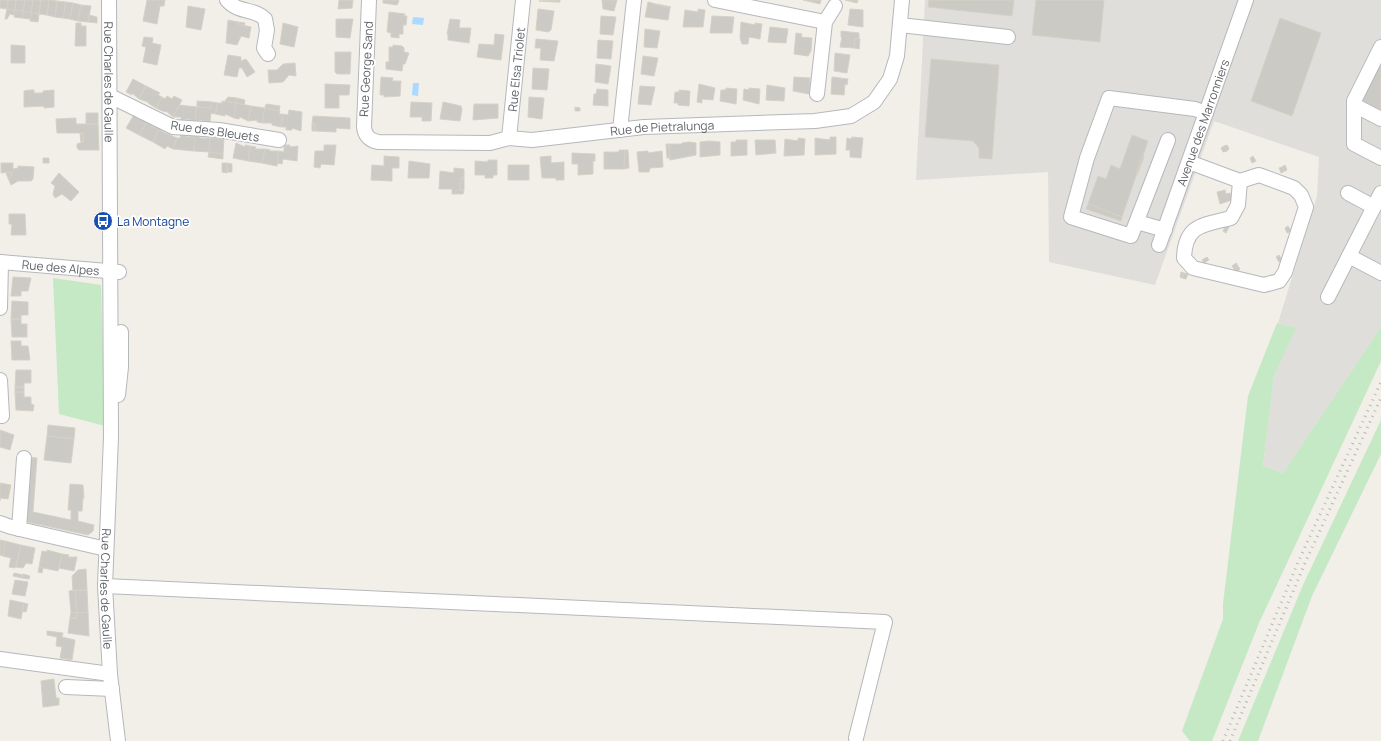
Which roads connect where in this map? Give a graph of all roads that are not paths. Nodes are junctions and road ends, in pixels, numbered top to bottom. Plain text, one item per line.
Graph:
1 (109, 0) edge
2 (227, 0) edge
3 (369, 0) edge
4 (523, 0) edge
5 (634, 0) edge
6 (714, 0) edge
7 (902, 0) edge
8 (1246, 0) edge
9 (835, 6) dead end
10 (825, 22) junction
11 (900, 25) junction
12 (1008, 37) dead end
13 (1381, 46) edge
14 (268, 54) dead end
15 (817, 94) dead end
16 (110, 96) junction
17 (1354, 105) junction
18 (1206, 113) junction
19 (1381, 119) edge
20 (620, 130) junction
21 (366, 136) joint
22 (509, 138) junction
23 (279, 140) dead end
24 (1168, 140) dead end
25 (1381, 158) edge
26 (1189, 162) junction
27 (1240, 181) junction
28 (1348, 193) dead end
29 (1378, 201) edge
30 (1137, 222) junction
31 (1165, 230) junction
32 (1159, 246) dead end
33 (1349, 256) junction
34 (0, 262) edge
35 (116, 272) junction
36 (1381, 273) edge
37 (1328, 297) dead end
38 (0, 308) edge
39 (0, 380) edge
40 (2, 416) dead end
41 (24, 458) dead end
42 (0, 523) edge
43 (19, 529) junction
44 (106, 549) junction
45 (105, 586) junction
46 (0, 659) edge
47 (110, 674) junction
48 (66, 687) dead end
49 (112, 689) junction
50 (856, 738) dead end
51 (118, 741) edge

1 - 16 street, Rue Charles de Gaulle
2 - 14 street
3 - 21 street, Rue George Sand
4 - 22 street, Rue Elsa Triolet
5 - 20 street
6 - 10 street
7 - 11 street, Rue de Pietralunga
8 - 18 street, Avenue des Marronniers
9 - 10 street
10 - 15 street
11 - 12 street
11 - 20 street, Rue de Pietralunga
13 - 17 street
16 - 23 street, Rue des Bleuets
16 - 35 street, Rue Charles de Gaulle
17 - 19 street
17 - 25 street
18 - 26 street, Avenue des Marronniers
18 - 30 street
20 - 22 street, Rue de Pietralunga
21 - 22 street, Rue de Pietralunga
24 - 30 street
26 - 27 street
26 - 31 street, Avenue des Marronniers
27 - 27 street
28 - 29 street
29 - 33 street
30 - 31 street
31 - 32 street, Avenue des Marronniers
33 - 36 street
33 - 37 street
34 - 35 street, Rue des Alpes
34 - 38 street
35 - 44 street, Rue Charles de Gaulle
39 - 40 street
41 - 43 street
42 - 43 street
43 - 44 street
44 - 45 street, Rue Charles de Gaulle
45 - 47 street, Rue Charles de Gaulle
45 - 50 street
46 - 47 street
47 - 49 street, Rue Charles de Gaulle
48 - 49 street
49 - 51 street, Rue Charles de Gaulle

